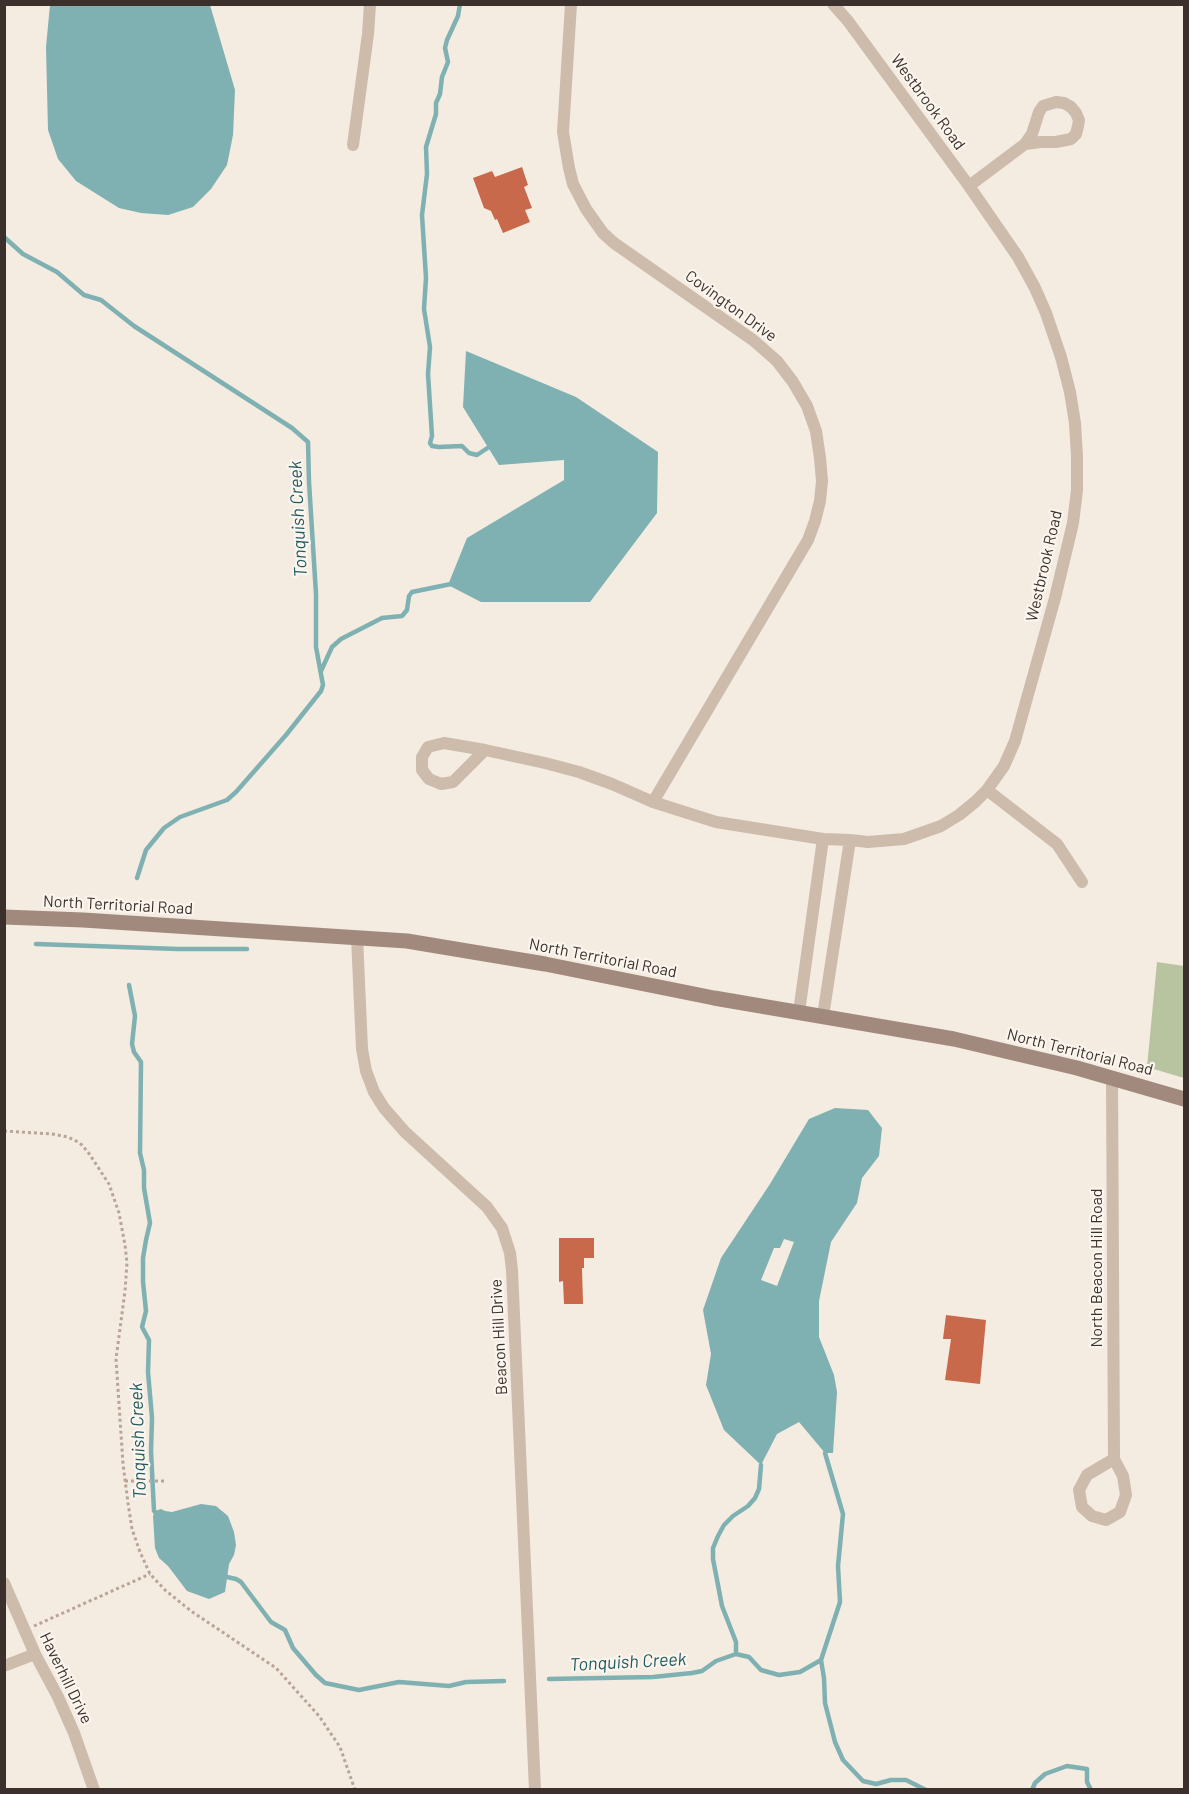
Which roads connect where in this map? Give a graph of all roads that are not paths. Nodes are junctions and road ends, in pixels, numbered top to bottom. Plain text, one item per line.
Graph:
1 (370, 4) edge
2 (571, 4) edge
3 (834, 4) edge
4 (1025, 144) junction
5 (353, 145) dead end
6 (969, 186) junction
7 (485, 750) junction
8 (987, 790) junction
9 (653, 802) junction
10 (823, 839) junction
11 (850, 840) junction
12 (1082, 882) dead end
13 (4, 917) edge
14 (357, 938) junction
15 (799, 1012) junction
16 (823, 1016) junction
17 (1112, 1077) junction
18 (1185, 1099) edge
19 (1114, 1459) junction
20 (4, 1583) edge
21 (35, 1654) junction
22 (4, 1666) edge
23 (94, 1790) edge
24 (535, 1790) edge

1 - 5 street
2 - 9 street, Covington Drive
3 - 6 street, Westbrook Road
4 - 4 street
4 - 6 street
6 - 8 street, Westbrook Road
7 - 7 street, Westbrook Road
7 - 9 street, Westbrook Road
8 - 11 street, Westbrook Road
8 - 12 street
9 - 10 street, Westbrook Road
10 - 11 street, Westbrook Road
10 - 15 street
11 - 16 street
13 - 14 main road, North Territorial Road
14 - 15 main road, North Territorial Road
14 - 24 street, Beacon Hill Drive
15 - 16 main road, North Territorial Road
16 - 17 main road, North Territorial Road
17 - 18 main road, North Territorial Road
17 - 19 street, North Beacon Hill Road
19 - 19 street, North Beacon Hill Road
20 - 21 street, Haverhill Drive
21 - 22 street
21 - 23 street, Haverhill Drive

